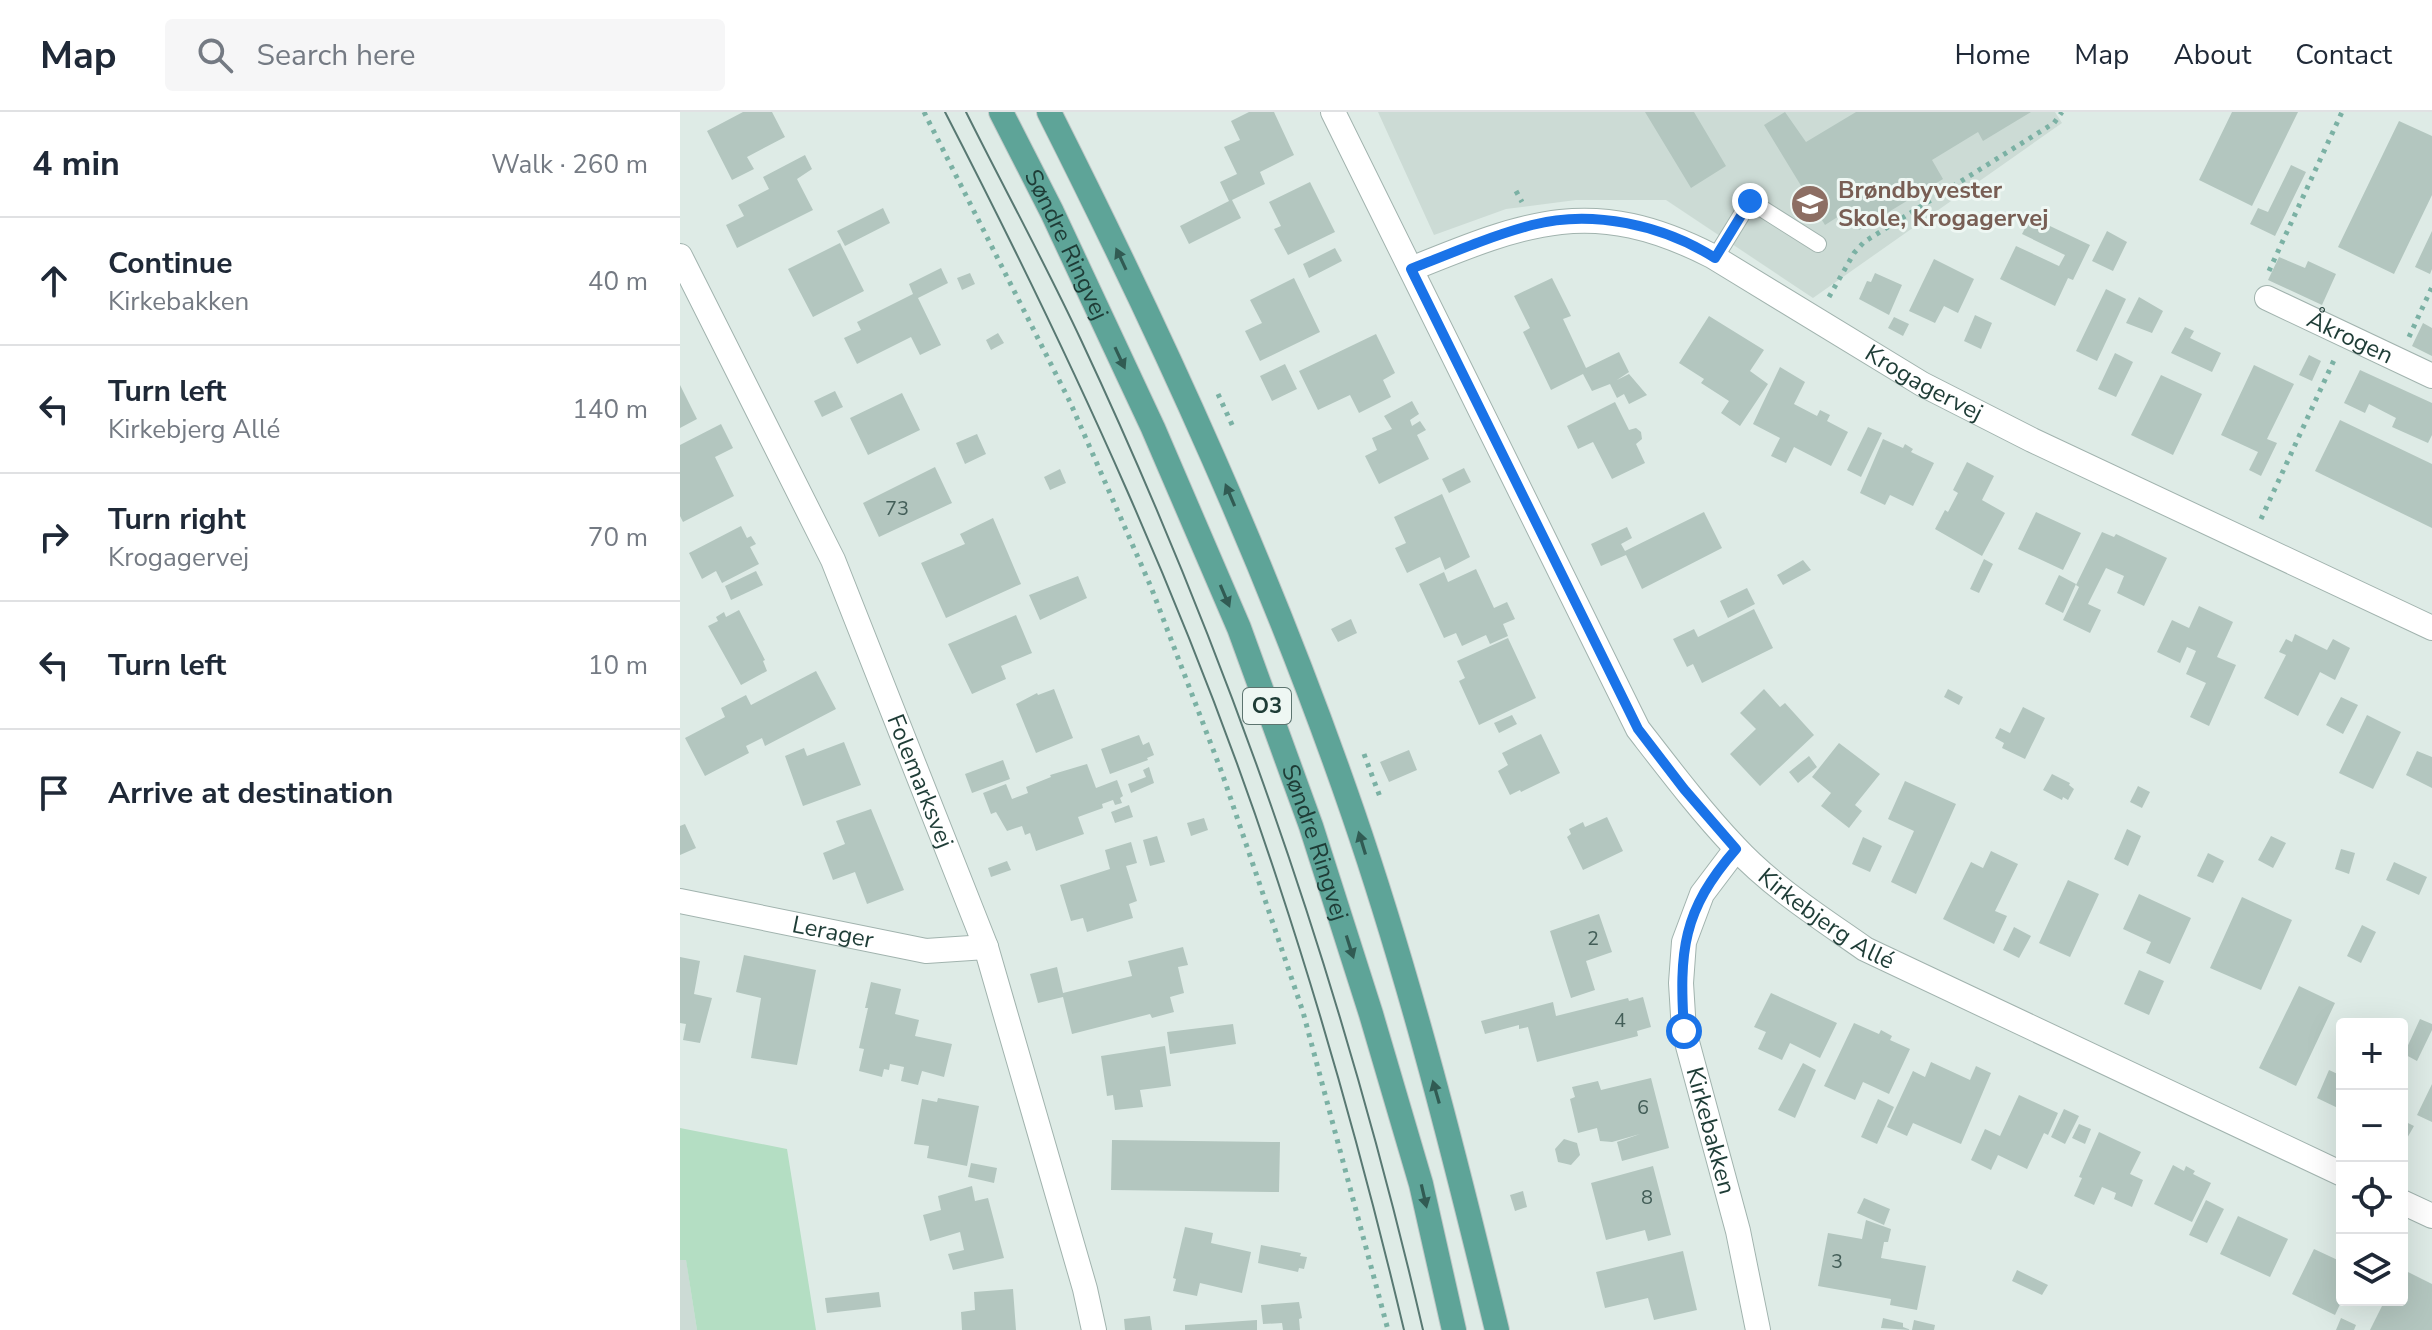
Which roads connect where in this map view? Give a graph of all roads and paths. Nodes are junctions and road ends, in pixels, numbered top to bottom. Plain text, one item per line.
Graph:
1 (924, 112) edge
2 (1001, 112) edge
3 (1049, 112) edge
4 (1333, 112) edge
5 (2062, 112) edge
6 (2342, 112) edge
7 (1818, 244) dead end
8 (680, 256) edge
9 (1715, 258) junction
10 (1411, 269) junction
11 (2267, 286) joint
12 (2432, 287) edge
13 (1816, 319) junction
14 (2346, 335) junction
15 (2399, 360) junction
16 (2432, 376) edge
17 (2251, 543) junction
18 (2432, 628) edge
19 (1736, 849) junction
20 (680, 901) edge
21 (986, 947) junction
22 (2336, 1171) edge
23 (2408, 1205) edge
24 (2432, 1216) edge
25 (1094, 1330) edge
26 (1388, 1330) edge
27 (1454, 1330) edge
28 (1497, 1330) edge
29 (1758, 1330) edge

1 - 26 path
2 -> 27 main road, Søndre Ringvej / O3
28 -> 3 main road, Søndre Ringvej / O3
4 - 10 street, Kirkebjerg Allé
5 - 13 path
6 - 11 path
7 - 9 lane
8 - 21 street, Folemarksvej
9 - 10 street, Krogagervej
9 - 13 street, Krogagervej
10 - 19 street, Kirkebjerg Allé
11 - 14 street, Åkrogen
12 - 15 path
13 - 17 street, Krogagervej
14 - 15 street, Åkrogen
14 - 17 path
15 - 16 street, Åkrogen
17 - 18 street, Krogagervej
19 - 22 street, Kirkebjerg Allé
19 - 29 street, Kirkebakken
20 - 21 street, Lerager
21 - 25 street, Folemarksvej
23 - 24 street

